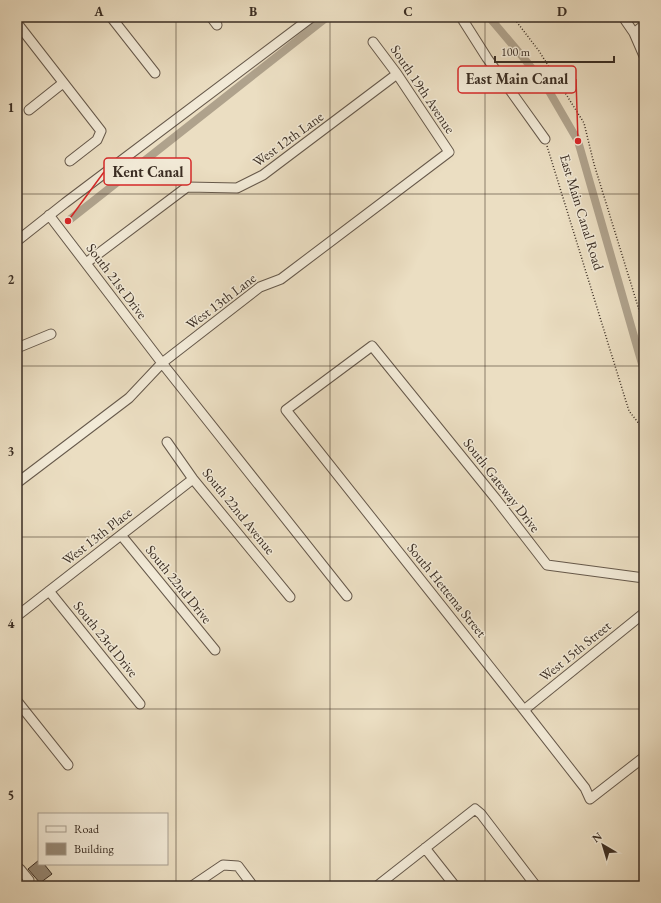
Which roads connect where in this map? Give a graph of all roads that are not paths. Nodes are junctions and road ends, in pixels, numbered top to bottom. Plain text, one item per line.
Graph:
1 (111, 17) edge
2 (211, 17) edge
3 (312, 17) edge
4 (461, 17) edge
5 (623, 17) edge
6 (17, 24) edge
7 (217, 25) dead end
8 (644, 25) edge
9 (634, 33) junction
10 (373, 42) dead end
11 (644, 56) edge
12 (155, 73) dead end
13 (397, 74) junction
14 (63, 82) junction
15 (29, 110) dead end
16 (545, 139) road end
17 (449, 152) joint
18 (70, 161) dead end
19 (49, 215) junction
20 (17, 241) edge
21 (86, 263) junction
22 (51, 334) dead end
23 (17, 348) edge
24 (162, 363) junction
25 (286, 410) joint
26 (167, 442) dead end
27 (193, 479) junction
28 (17, 483) edge
29 (121, 535) junction
30 (644, 578) edge
31 (49, 590) junction
32 (347, 596) dead end
33 (290, 597) dead end
34 (644, 613) edge
35 (17, 616) edge
36 (215, 650) dead end
37 (17, 701) edge
38 (140, 704) dead end
39 (524, 710) junction
40 (644, 756) edge
41 (68, 765) dead end
42 (425, 848) junction
43 (17, 870) edge
44 (21, 886) edge
45 (192, 886) edge
46 (253, 886) edge
47 (377, 886) edge
48 (455, 886) edge
49 (536, 886) edge

1 - 12 street
2 - 7 street
3 - 19 street
4 - 16 street
5 - 9 street
6 - 14 street
8 - 9 street
9 - 11 street
10 - 13 street, South 19th Avenue
13 - 17 street, South 19th Avenue
13 - 21 street, West 12th Lane
14 - 15 street
14 - 18 street
17 - 24 street, West 13th Lane
19 - 20 street
19 - 21 street, South 21st Drive
21 - 24 street, South 21st Drive
22 - 23 street
24 - 28 street, West 13th Lane
24 - 32 street, South 21st Drive
25 - 30 street, South Gateway Drive
25 - 39 street, South Hettema Street
26 - 27 street, South 22nd Avenue
27 - 29 street, West 13th Place
27 - 33 street, South 22nd Avenue
29 - 31 street, West 13th Place
29 - 36 street, South 22nd Drive
31 - 35 street, West 13th Place
31 - 38 street, South 23rd Drive
34 - 39 street, West 15th Street
37 - 41 street
39 - 40 street, South Hettema Street
42 - 47 street
42 - 48 street
42 - 49 street
43 - 44 street
45 - 46 street

